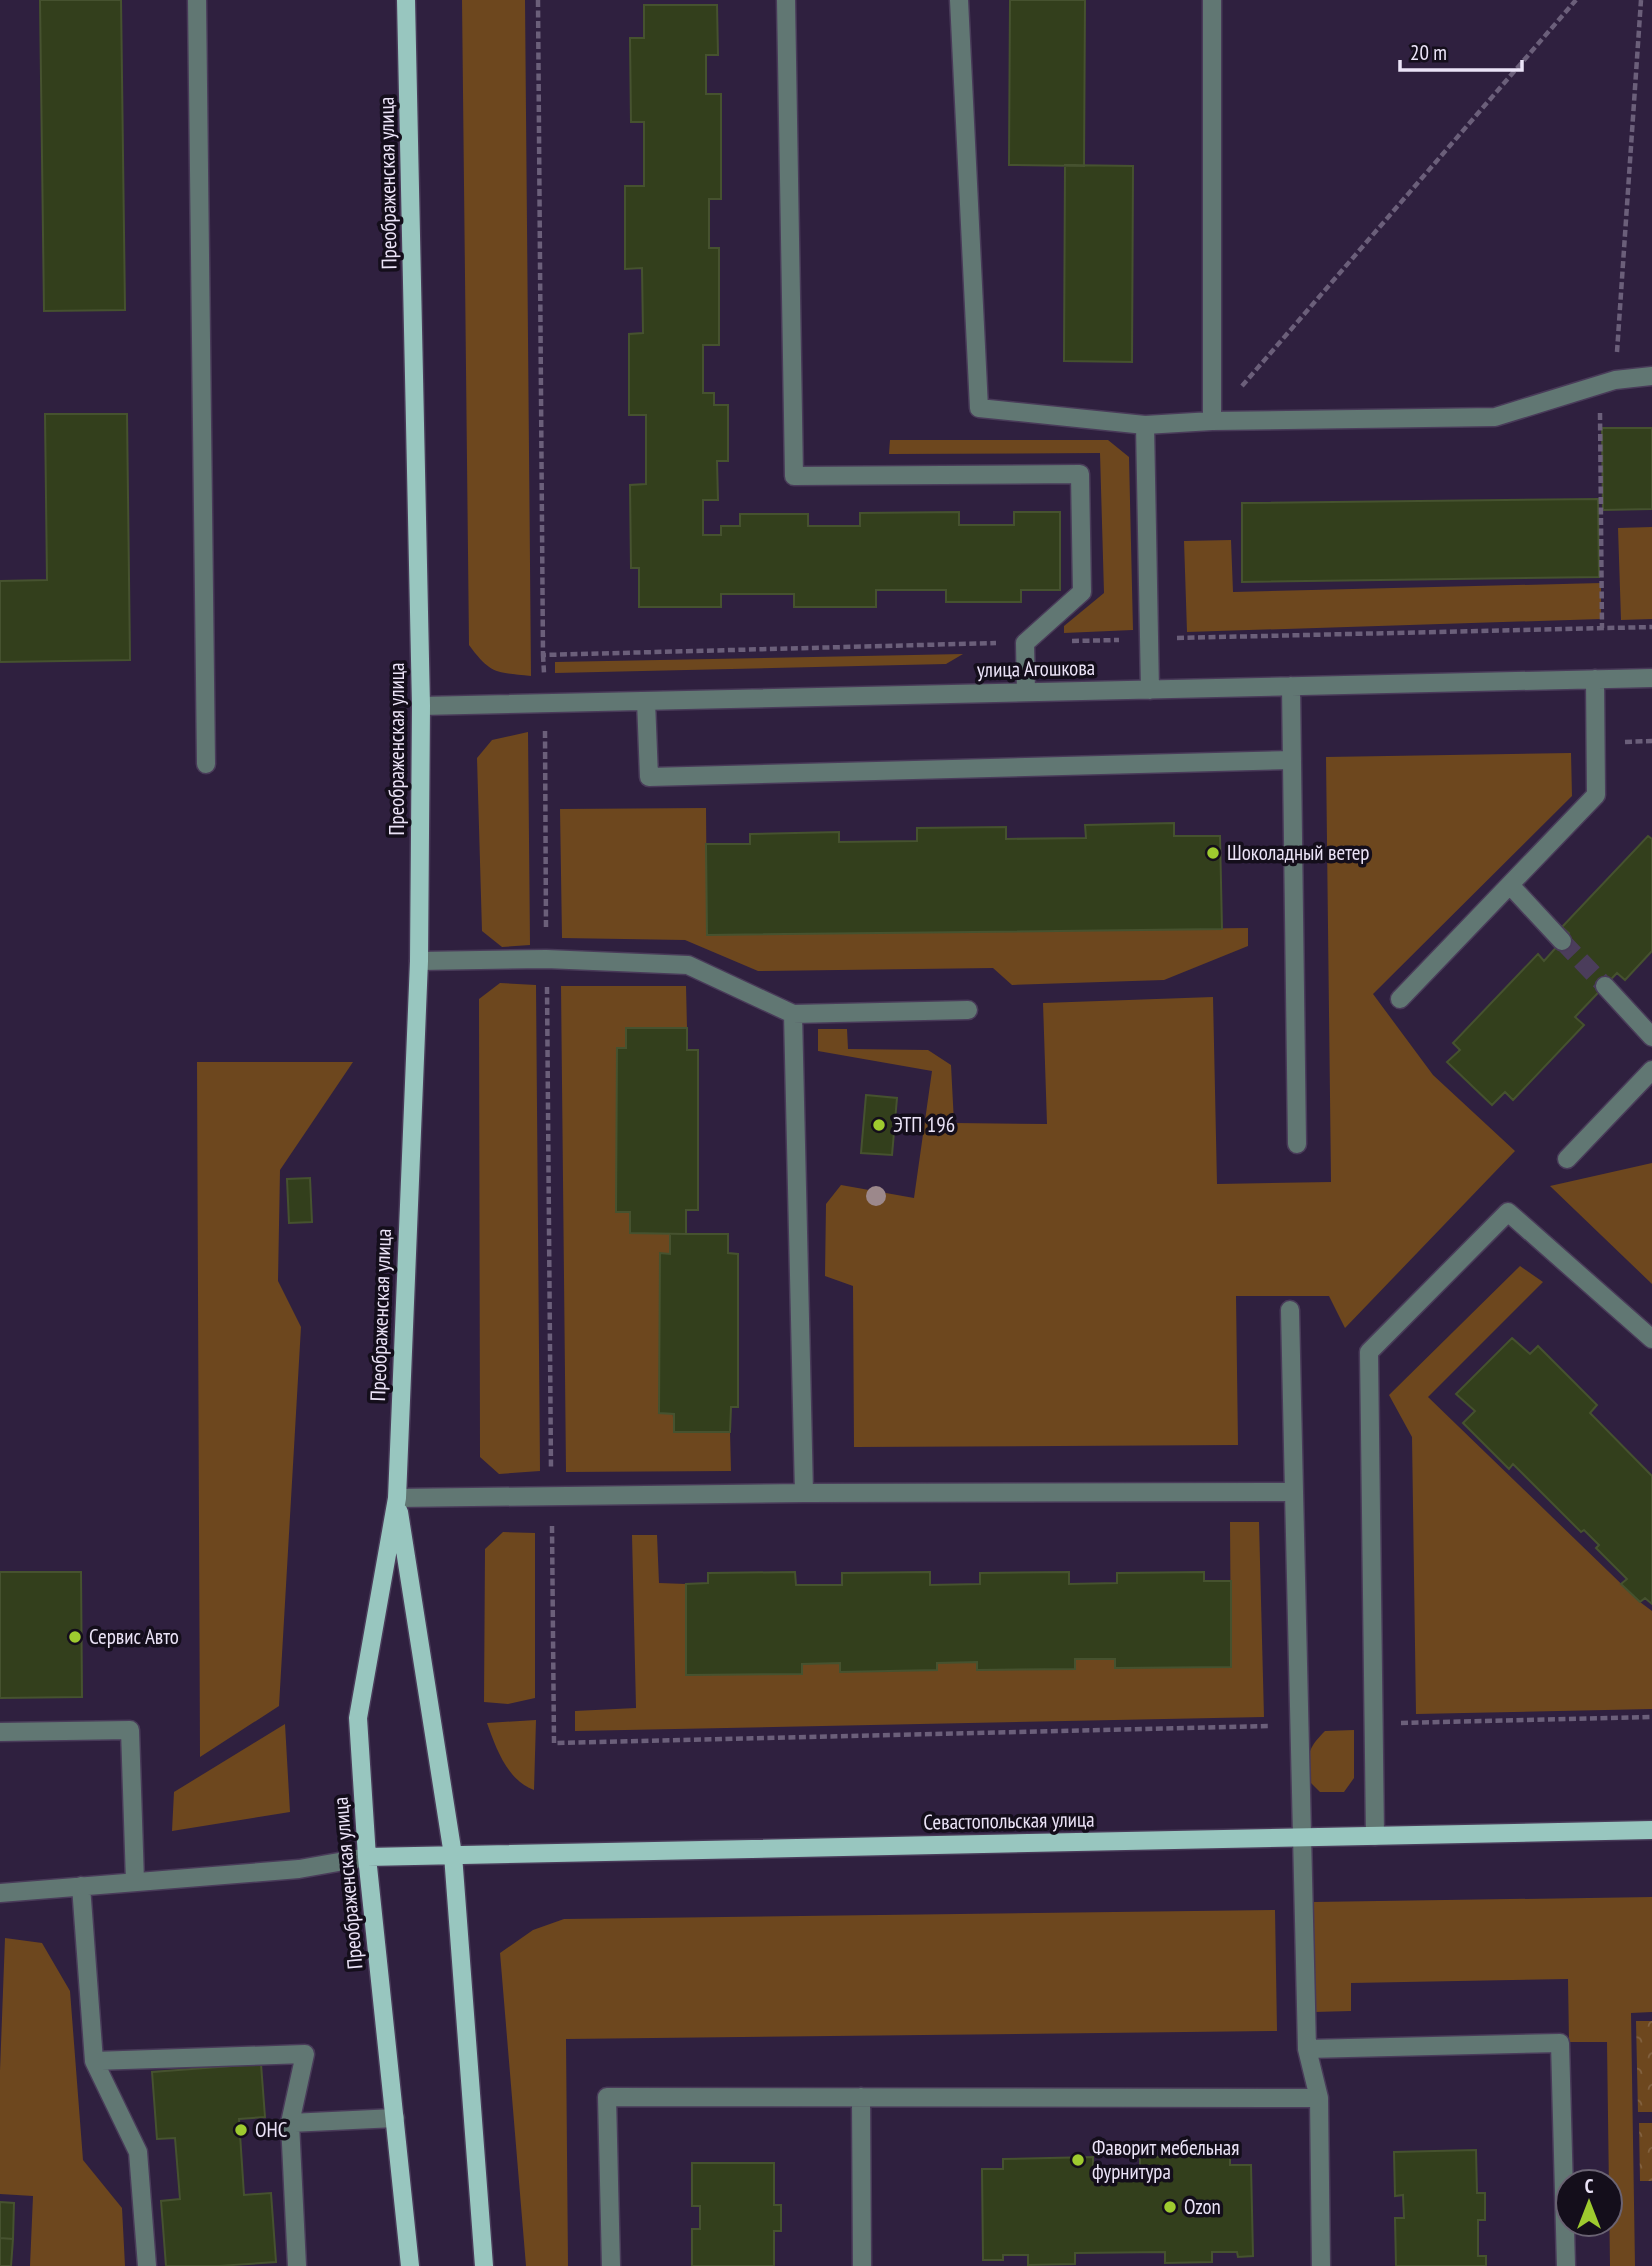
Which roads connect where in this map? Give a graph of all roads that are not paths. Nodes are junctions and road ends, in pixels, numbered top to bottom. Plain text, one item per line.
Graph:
1 (197, 0) edge
2 (407, 0) edge
3 (786, 0) edge
4 (959, 0) edge
5 (1212, 0) edge
6 (1652, 376) edge
7 (1212, 421) junction
8 (1145, 425) junction
9 (1652, 678) edge
10 (1595, 679) junction
11 (1291, 686) junction
12 (1150, 690) junction
13 (1026, 692) junction
14 (646, 701) junction
15 (421, 706) junction
16 (1292, 760) junction
17 (205, 764) dead end
18 (1510, 885) junction
19 (1562, 941) tunnel mouth
20 (419, 961) junction
21 (1605, 986) tunnel mouth
22 (1400, 999) dead end
23 (968, 1010) dead end
24 (793, 1013) junction
25 (1652, 1037) edge
26 (1652, 1070) edge
27 (1297, 1144) dead end
28 (1567, 1159) dead end
29 (1290, 1310) dead end
30 (1652, 1339) edge
31 (1294, 1492) junction
32 (804, 1493) junction
33 (397, 1498) junction
34 (0, 1732) edge
35 (1652, 1830) edge
36 (1375, 1836) junction
37 (1302, 1838) junction
38 (453, 1855) junction
39 (367, 1857) junction
40 (135, 1881) junction
41 (81, 1886) junction
42 (0, 1893) edge
43 (1307, 2049) junction
44 (94, 2061) junction
45 (861, 2097) junction
46 (1319, 2098) junction
47 (395, 2118) junction
48 (290, 2123) junction
49 (147, 2266) edge
50 (297, 2266) edge
51 (410, 2266) edge
52 (484, 2266) edge
53 (611, 2266) edge
54 (862, 2266) edge
55 (1321, 2266) edge
56 (1566, 2266) edge

1 - 17 street
2 - 15 main road, Преображенская улица
3 - 13 street
4 - 8 street
5 - 7 street
6 - 7 street
7 - 8 street
8 - 12 street
9 - 10 street, улица Агошкова
10 - 11 street, улица Агошкова
10 - 18 street
11 - 12 street, улица Агошкова
11 - 16 street
12 - 13 street, улица Агошкова
13 - 14 street, улица Агошкова
14 - 15 street, улица Агошкова
14 - 16 street
15 - 20 main road, Преображенская улица
16 - 27 street
18 - 19 street
18 - 22 street
20 - 24 street
20 - 33 main road, Преображенская улица
21 - 25 street
23 - 24 street
24 - 32 street
26 - 28 street
29 - 31 street
30 - 36 street
31 - 32 street
31 - 37 street
32 - 33 street
33 - 38 main road, Преображенская улица
33 - 39 main road, Преображенская улица
34 - 40 street
35 - 36 main road, Севастопольская улица
36 - 37 main road, Севастопольская улица
37 - 38 main road, Севастопольская улица
37 - 43 street
38 - 39 main road, Севастопольская улица
38 - 52 main road, Преображенская улица
39 - 40 street
39 - 47 main road, Преображенская улица
40 - 41 street
41 - 42 street
41 - 44 street
43 - 46 street
43 - 56 street
44 - 48 street
44 - 49 street
45 - 46 street
45 - 53 street
45 - 54 street
46 - 55 street
47 - 48 street
47 - 51 main road, Преображенская улица
48 - 50 street

